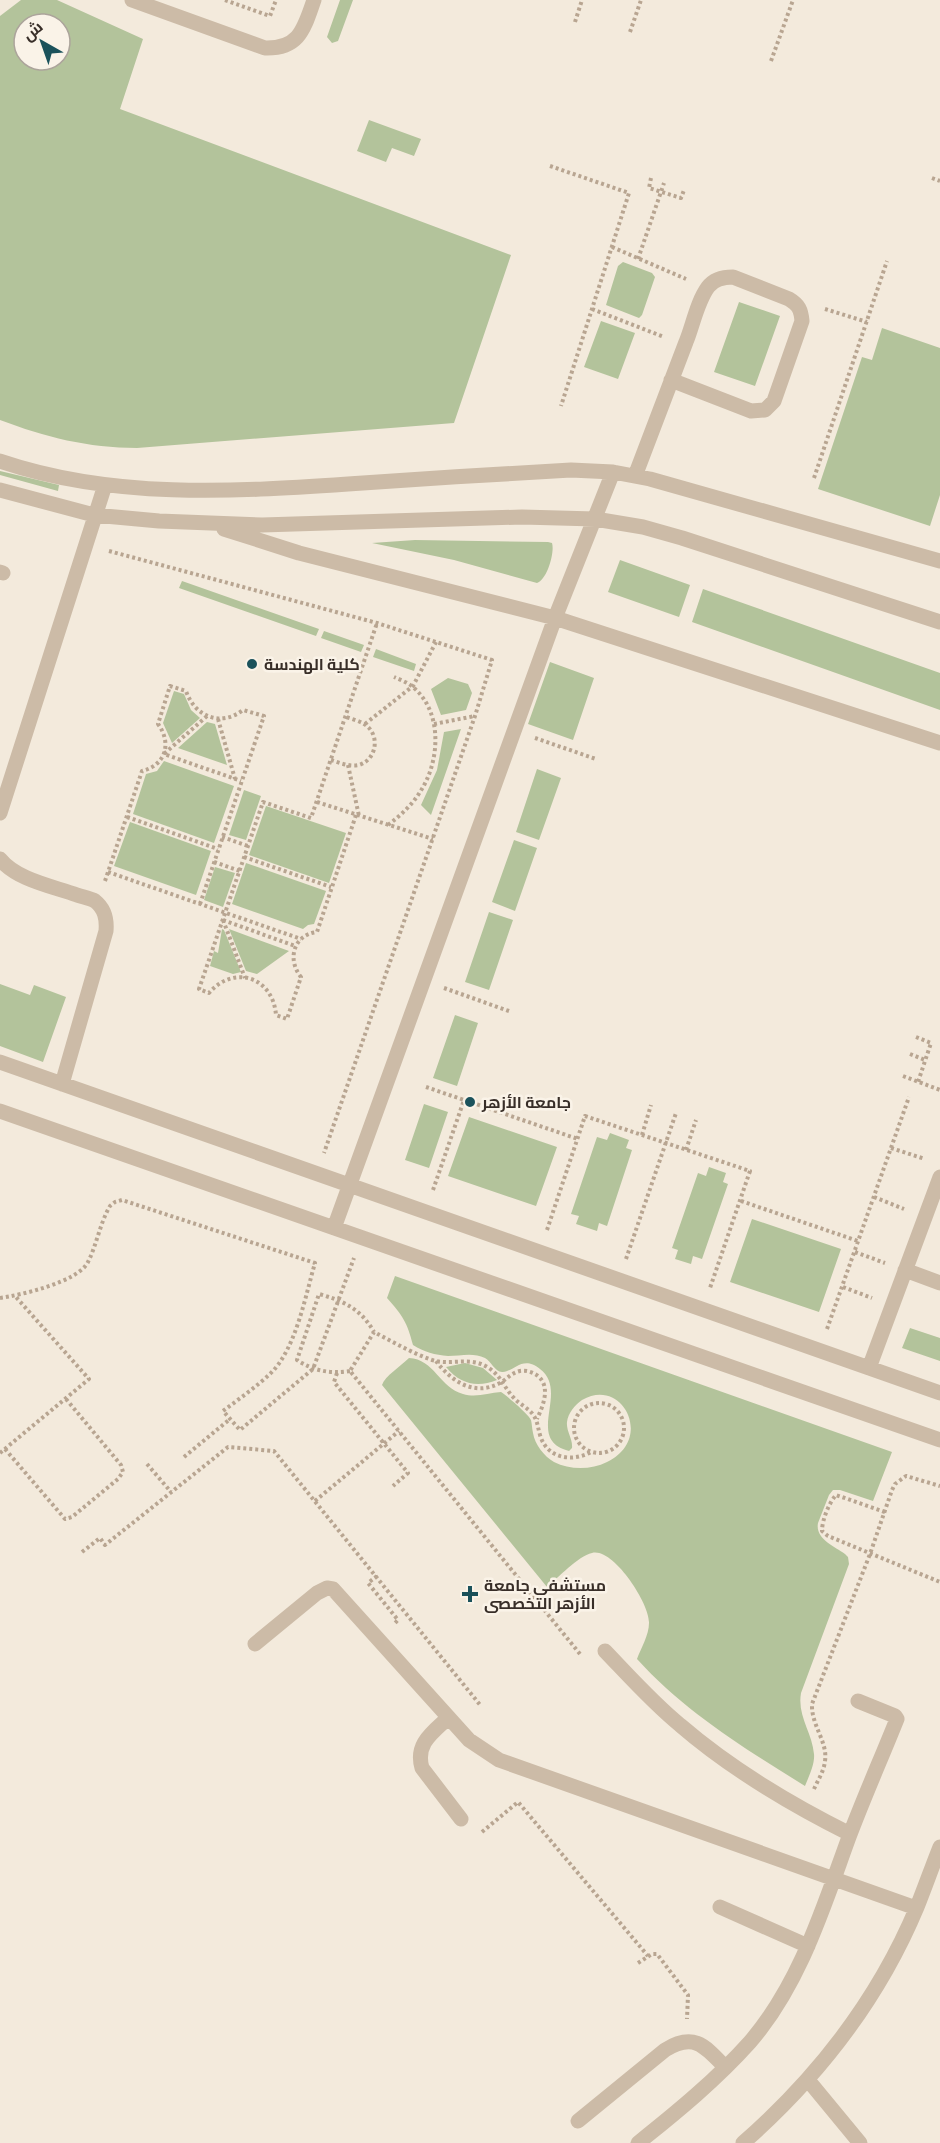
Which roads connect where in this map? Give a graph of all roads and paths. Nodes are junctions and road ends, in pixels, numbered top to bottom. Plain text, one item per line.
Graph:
1 (132, 0) edge
2 (225, 0) edge
3 (276, 0) edge
4 (314, 0) edge
5 (582, 0) edge
6 (641, 0) edge
7 (793, 0) edge
8 (574, 22) dead end
9 (630, 32) dead end
10 (771, 61) dead end
11 (550, 166) dead end
12 (651, 178) dead end
13 (932, 178) dead end
14 (940, 181) edge
15 (664, 183) dead end
16 (684, 190) dead end
17 (661, 192) junction
18 (612, 247) junction
19 (638, 259) junction
20 (887, 261) dead end
21 (708, 288) junction
22 (797, 303) junction
23 (592, 309) junction
24 (867, 322) junction
25 (685, 345) junction
26 (671, 380) junction
27 (561, 406) dead end
28 (0, 460) edge
29 (613, 472) junction
30 (635, 476) junction
31 (814, 478) dead end
32 (105, 485) junction
33 (0, 490) edge
34 (94, 515) junction
35 (595, 519) junction
36 (210, 524) junction
37 (85, 544) junction
38 (940, 561) edge
39 (555, 618) junction
40 (940, 622) edge
41 (377, 623) junction
42 (436, 642) junction
43 (394, 677) dead end
44 (413, 686) junction
45 (207, 716) junction
46 (475, 716) junction
47 (346, 717) junction
48 (218, 719) junction
49 (365, 724) junction
50 (434, 724) junction
51 (514, 731) junction
52 (940, 743) edge
53 (164, 754) junction
54 (596, 759) dead end
55 (331, 760) junction
56 (348, 765) junction
57 (235, 779) junction
58 (241, 782) junction
59 (317, 802) junction
60 (0, 813) edge
61 (358, 815) junction
62 (127, 817) junction
63 (388, 825) junction
64 (222, 837) junction
65 (433, 839) junction
66 (248, 846) junction
67 (218, 849) junction
68 (244, 857) junction
69 (0, 859) edge
70 (214, 862) junction
71 (240, 871) junction
72 (108, 872) junction
73 (331, 888) junction
74 (97, 904) junction
75 (200, 904) junction
76 (225, 912) junction
77 (222, 920) junction
78 (301, 939) junction
79 (295, 946) junction
80 (245, 978) junction
81 (423, 981) junction
82 (509, 1011) dead end
83 (916, 1037) dead end
84 (910, 1054) dead end
85 (925, 1060) junction
86 (0, 1062) edge
87 (903, 1076) dead end
88 (918, 1082) junction
89 (62, 1084) junction
90 (426, 1087) dead end
91 (940, 1090) edge
92 (909, 1097) dead end
93 (464, 1100) junction
94 (651, 1105) dead end
95 (0, 1111) edge
96 (676, 1113) dead end
97 (696, 1120) dead end
98 (642, 1135) junction
99 (578, 1139) junction
100 (666, 1143) junction
101 (891, 1148) junction
102 (686, 1150) junction
103 (930, 1161) dead end
104 (317, 1173) junction
105 (940, 1176) edge
106 (348, 1184) junction
107 (874, 1197) junction
108 (741, 1201) junction
109 (426, 1211) junction
110 (925, 1217) junction
111 (334, 1228) junction
112 (361, 1237) junction
113 (858, 1241) junction
114 (540, 1251) junction
115 (855, 1252) junction
116 (905, 1270) junction
117 (619, 1280) junction
118 (940, 1282) edge
119 (15, 1296) junction
120 (0, 1298) edge
121 (339, 1299) junction
122 (702, 1309) junction
123 (298, 1324) junction
124 (308, 1326) junction
125 (374, 1332) junction
126 (820, 1350) junction
127 (435, 1361) junction
128 (869, 1368) junction
129 (313, 1369) junction
130 (350, 1371) junction
131 (337, 1373) junction
132 (502, 1383) junction
133 (940, 1393) edge
134 (66, 1399) junction
135 (230, 1419) junction
136 (536, 1420) junction
137 (399, 1431) junction
138 (940, 1440) edge
139 (385, 1443) junction
140 (5, 1449) junction
141 (591, 1452) junction
142 (0, 1453) edge
143 (184, 1457) dead end
144 (147, 1464) dead end
145 (393, 1486) dead end
146 (940, 1486) edge
147 (171, 1492) junction
148 (315, 1501) junction
149 (885, 1512) junction
150 (82, 1552) dead end
151 (870, 1554) junction
152 (377, 1576) junction
153 (940, 1582) edge
154 (398, 1620) dead end
155 (255, 1644) dead end
156 (605, 1651) joint
157 (459, 1678) junction
158 (452, 1684) dead end
159 (858, 1701) dead end
160 (481, 1706) dead end
161 (448, 1718) junction
162 (805, 1812) junction
163 (461, 1819) joint
164 (850, 1834) junction
165 (940, 1847) edge
166 (834, 1878) junction
167 (720, 1907) dead end
168 (916, 1908) junction
169 (808, 1946) junction
170 (648, 1956) junction
171 (638, 1964) dead end
172 (689, 2010) dead end
173 (725, 2067) junction
174 (808, 2080) junction
175 (578, 2121) dead end
176 (638, 2143) edge
177 (743, 2143) edge
178 (860, 2143) edge

1 - 4 lane
2 - 3 path
5 - 8 path
6 - 9 path
7 - 10 path
11 - 18 path
12 - 17 path
13 - 14 path
15 - 17 path
16 - 17 path
17 - 19 path
18 - 19 path
18 - 23 path
19 - 21 path
20 - 24 path
21 - 22 lane
21 - 25 lane
22 - 24 path
22 - 26 lane
23 - 25 path
23 - 27 path
24 - 31 path
25 - 26 lane
26 - 30 lane
28 - 32 lane
29 - 30 lane
29 - 32 lane
29 - 35 lane
30 - 38 lane
32 - 34 lane
33 - 34 lane
34 - 36 lane
34 - 37 lane
35 - 36 lane
35 - 39 lane
35 - 40 lane
36 - 39 lane
37 - 41 path
37 - 60 lane
39 - 51 lane
39 - 52 lane
41 - 42 path
41 - 47 path
42 - 44 path
42 - 46 path
43 - 44 path
44 - 49 path
44 - 50 path
45 - 48 path
45 - 53 path
45 - 53 path
46 - 50 path
46 - 65 path
47 - 49 path
47 - 55 path
48 - 57 path
48 - 58 path
49 - 56 path
50 - 63 path
51 - 54 path
51 - 81 lane
53 - 57 path
53 - 62 path
55 - 56 path
55 - 59 path
56 - 61 path
57 - 58 path
58 - 64 path
59 - 61 path
59 - 66 path
61 - 63 path
61 - 73 path
62 - 67 path
62 - 72 path
63 - 65 path
64 - 66 path
64 - 67 path
65 - 104 path
66 - 68 path
67 - 70 path
68 - 71 path
68 - 73 path
69 - 74 lane
70 - 71 path
70 - 75 path
71 - 76 path
72 - 74 path
72 - 75 path
73 - 78 path
74 - 89 lane
75 - 76 path
76 - 77 path
76 - 78 path
77 - 79 path
77 - 80 path
77 - 80 path
78 - 79 path
79 - 80 path
81 - 82 path
81 - 106 lane
83 - 85 path
84 - 85 path
85 - 88 path
86 - 89 lane
87 - 88 path
88 - 91 path
89 - 104 lane
90 - 93 path
92 - 101 path
93 - 99 path
93 - 109 path
94 - 98 path
95 - 111 lane
96 - 100 path
97 - 102 path
98 - 99 path
98 - 100 path
99 - 114 path
100 - 102 path
100 - 117 path
101 - 103 path
101 - 107 path
102 - 108 path
104 - 106 lane
105 - 110 lane
106 - 109 lane
106 - 111 lane
107 - 110 path
107 - 113 path
108 - 113 path
108 - 122 path
109 - 114 lane
110 - 116 lane
111 - 112 lane
112 - 121 path
112 - 138 lane
113 - 115 path
114 - 117 lane
115 - 116 path
115 - 126 path
116 - 118 lane
116 - 128 lane
117 - 122 lane
119 - 120 path
119 - 123 path
119 - 134 path
121 - 124 path
121 - 125 path
121 - 129 path
122 - 126 lane
123 - 124 path
123 - 135 path
124 - 129 path
125 - 127 path
125 - 130 path
126 - 128 lane
127 - 132 path
127 - 132 path
128 - 133 lane
129 - 131 path
129 - 135 path
130 - 131 path
130 - 137 path
131 - 139 path
132 - 136 path
132 - 136 path
134 - 140 path
134 - 140 path
135 - 143 path
136 - 141 path
137 - 139 path
137 - 156 path
139 - 145 path
139 - 148 path
140 - 142 path
141 - 141 path
144 - 147 path
146 - 149 path
147 - 148 path
147 - 150 path
148 - 152 path
149 - 151 path
149 - 151 path
151 - 153 path
151 - 162 path
152 - 154 path
152 - 157 path
155 - 161 lane
156 - 162 lane
157 - 158 path
157 - 160 path
159 - 164 lane
161 - 163 lane
161 - 166 lane
162 - 164 lane
163 - 170 path
164 - 166 lane
165 - 168 lane
166 - 168 lane
166 - 169 lane
167 - 169 lane
168 - 174 lane
169 - 173 lane
170 - 171 path
170 - 172 path
173 - 175 lane
173 - 176 lane
174 - 177 lane
174 - 178 lane

